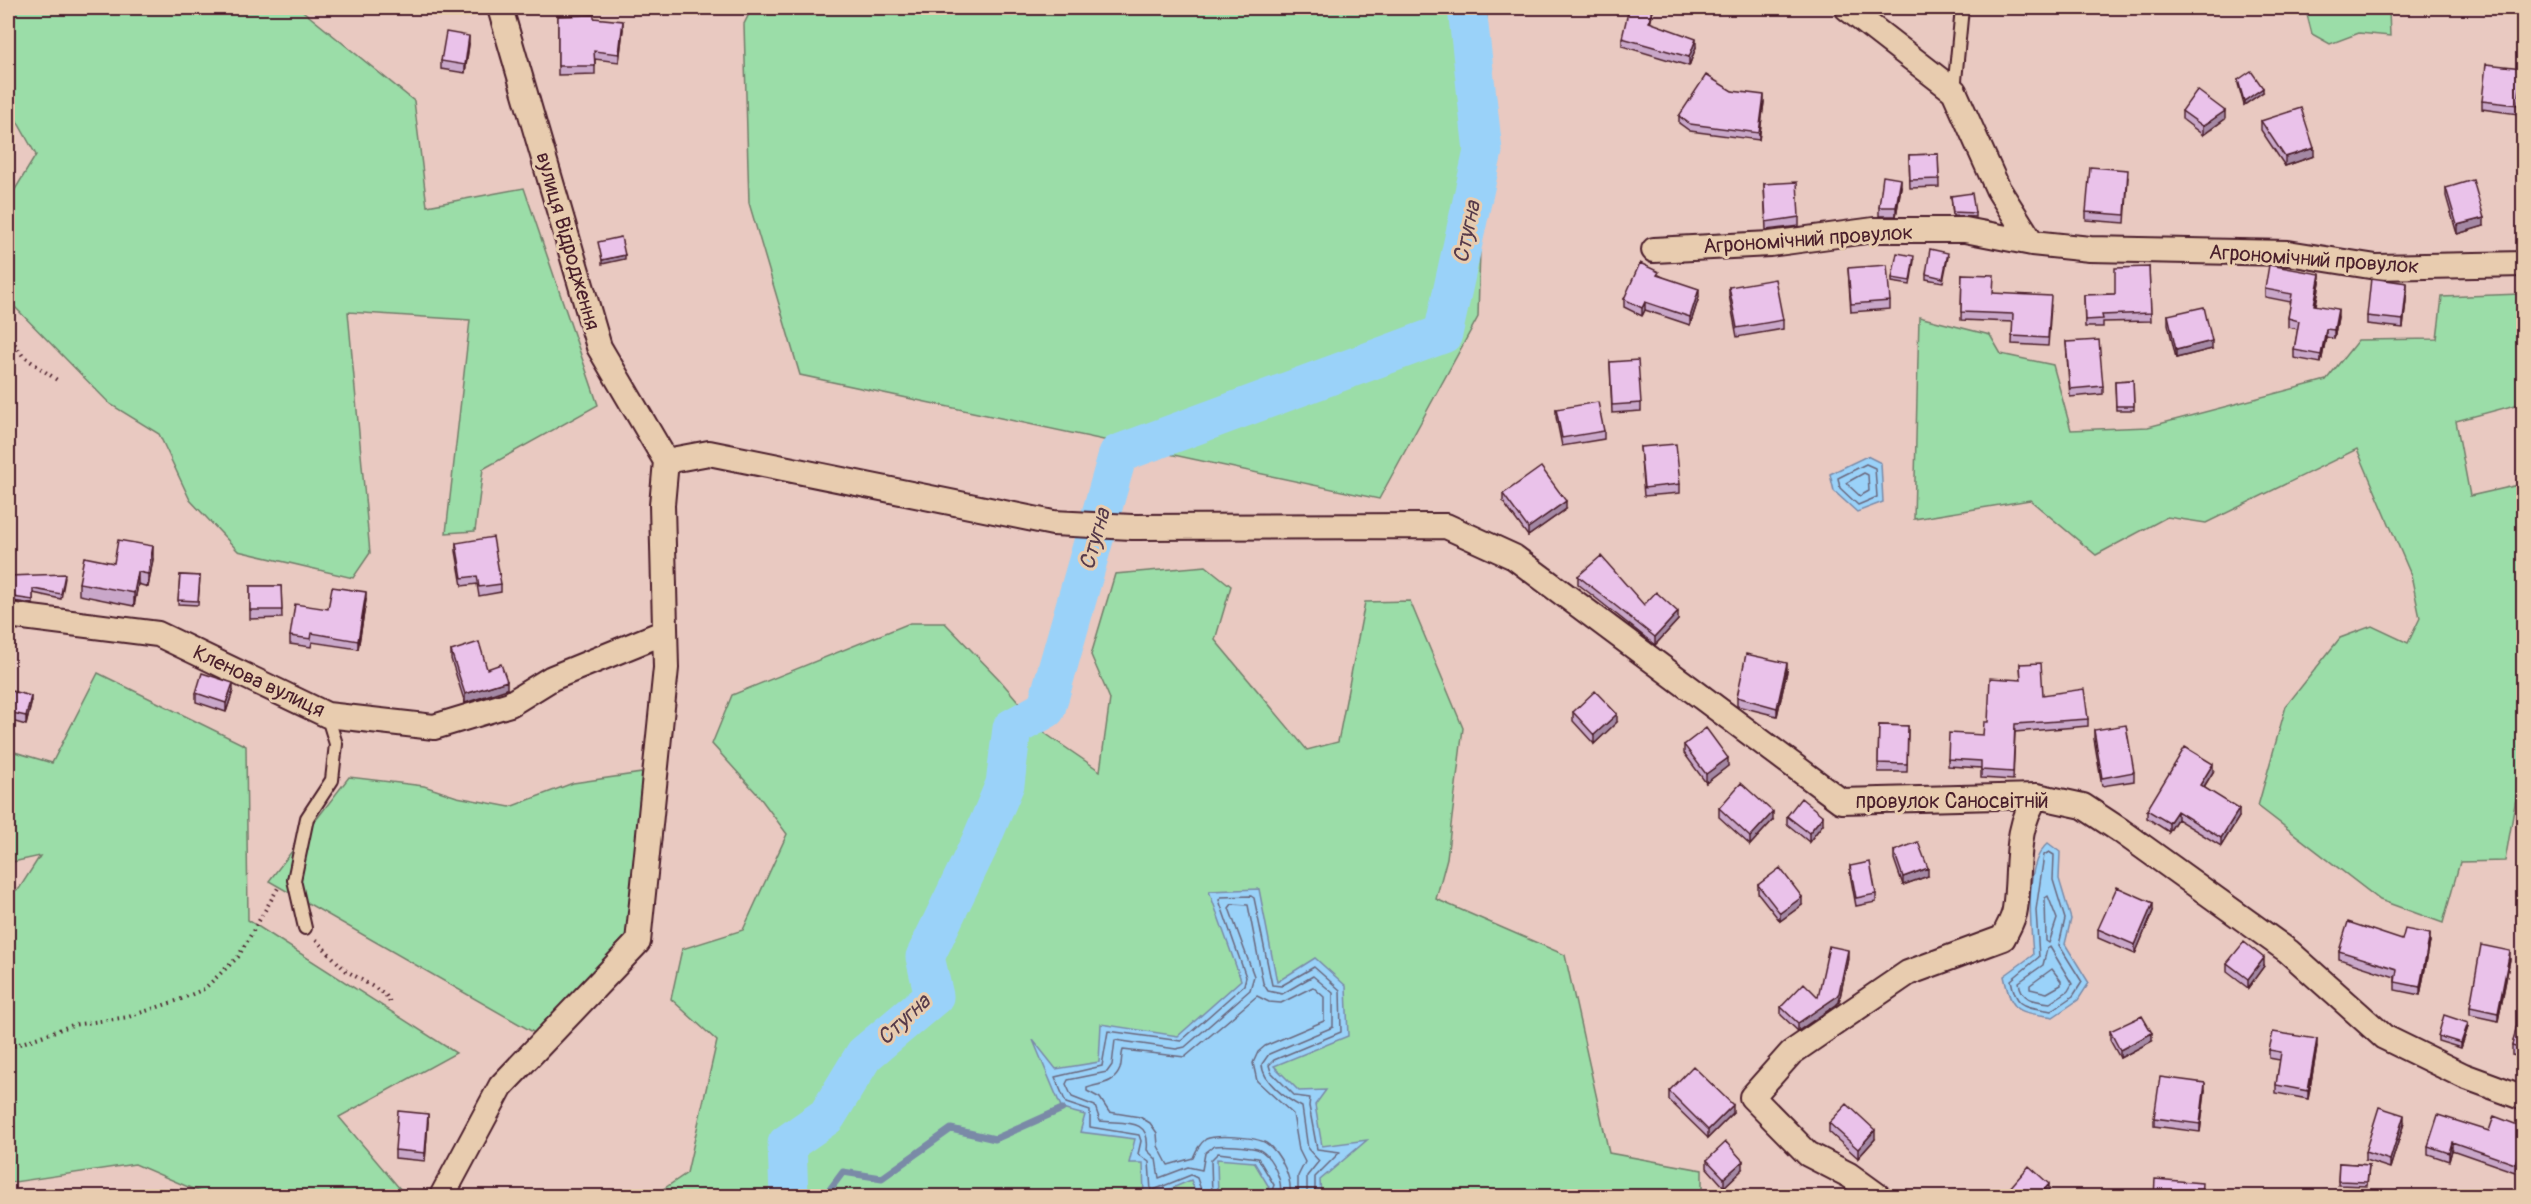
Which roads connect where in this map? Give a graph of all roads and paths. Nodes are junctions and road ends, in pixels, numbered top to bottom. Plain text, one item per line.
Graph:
1 (500, 8) edge
2 (1847, 8) edge
3 (1962, 8) edge
4 (1954, 91) junction
5 (2032, 243) junction
6 (1654, 250) dead end
7 (2523, 264) edge
8 (8, 334) edge
9 (57, 380) dead end
10 (666, 461) junction
11 (8, 615) edge
12 (665, 632) junction
13 (327, 715) junction
14 (2037, 796) junction
15 (298, 861) junction
16 (305, 928) joint
17 (391, 1004) dead end
18 (8, 1048) edge
19 (2523, 1098) edge
20 (442, 1197) edge
21 (1878, 1197) edge

1 - 10 street, вулиця Відродження
2 - 4 street
3 - 4 lane
4 - 5 street
5 - 6 street, Агрономічний провулок
5 - 7 street, Агрономічний провулок
8 - 9 path
10 - 12 street
10 - 14 street, провулок Саносвітній
11 - 13 street, Кленова вулиця
12 - 13 street, Кленова вулиця
12 - 20 street
13 - 15 lane
14 - 19 street, провулок Саносвітній
14 - 21 street
15 - 16 lane
15 - 18 path
16 - 17 path

